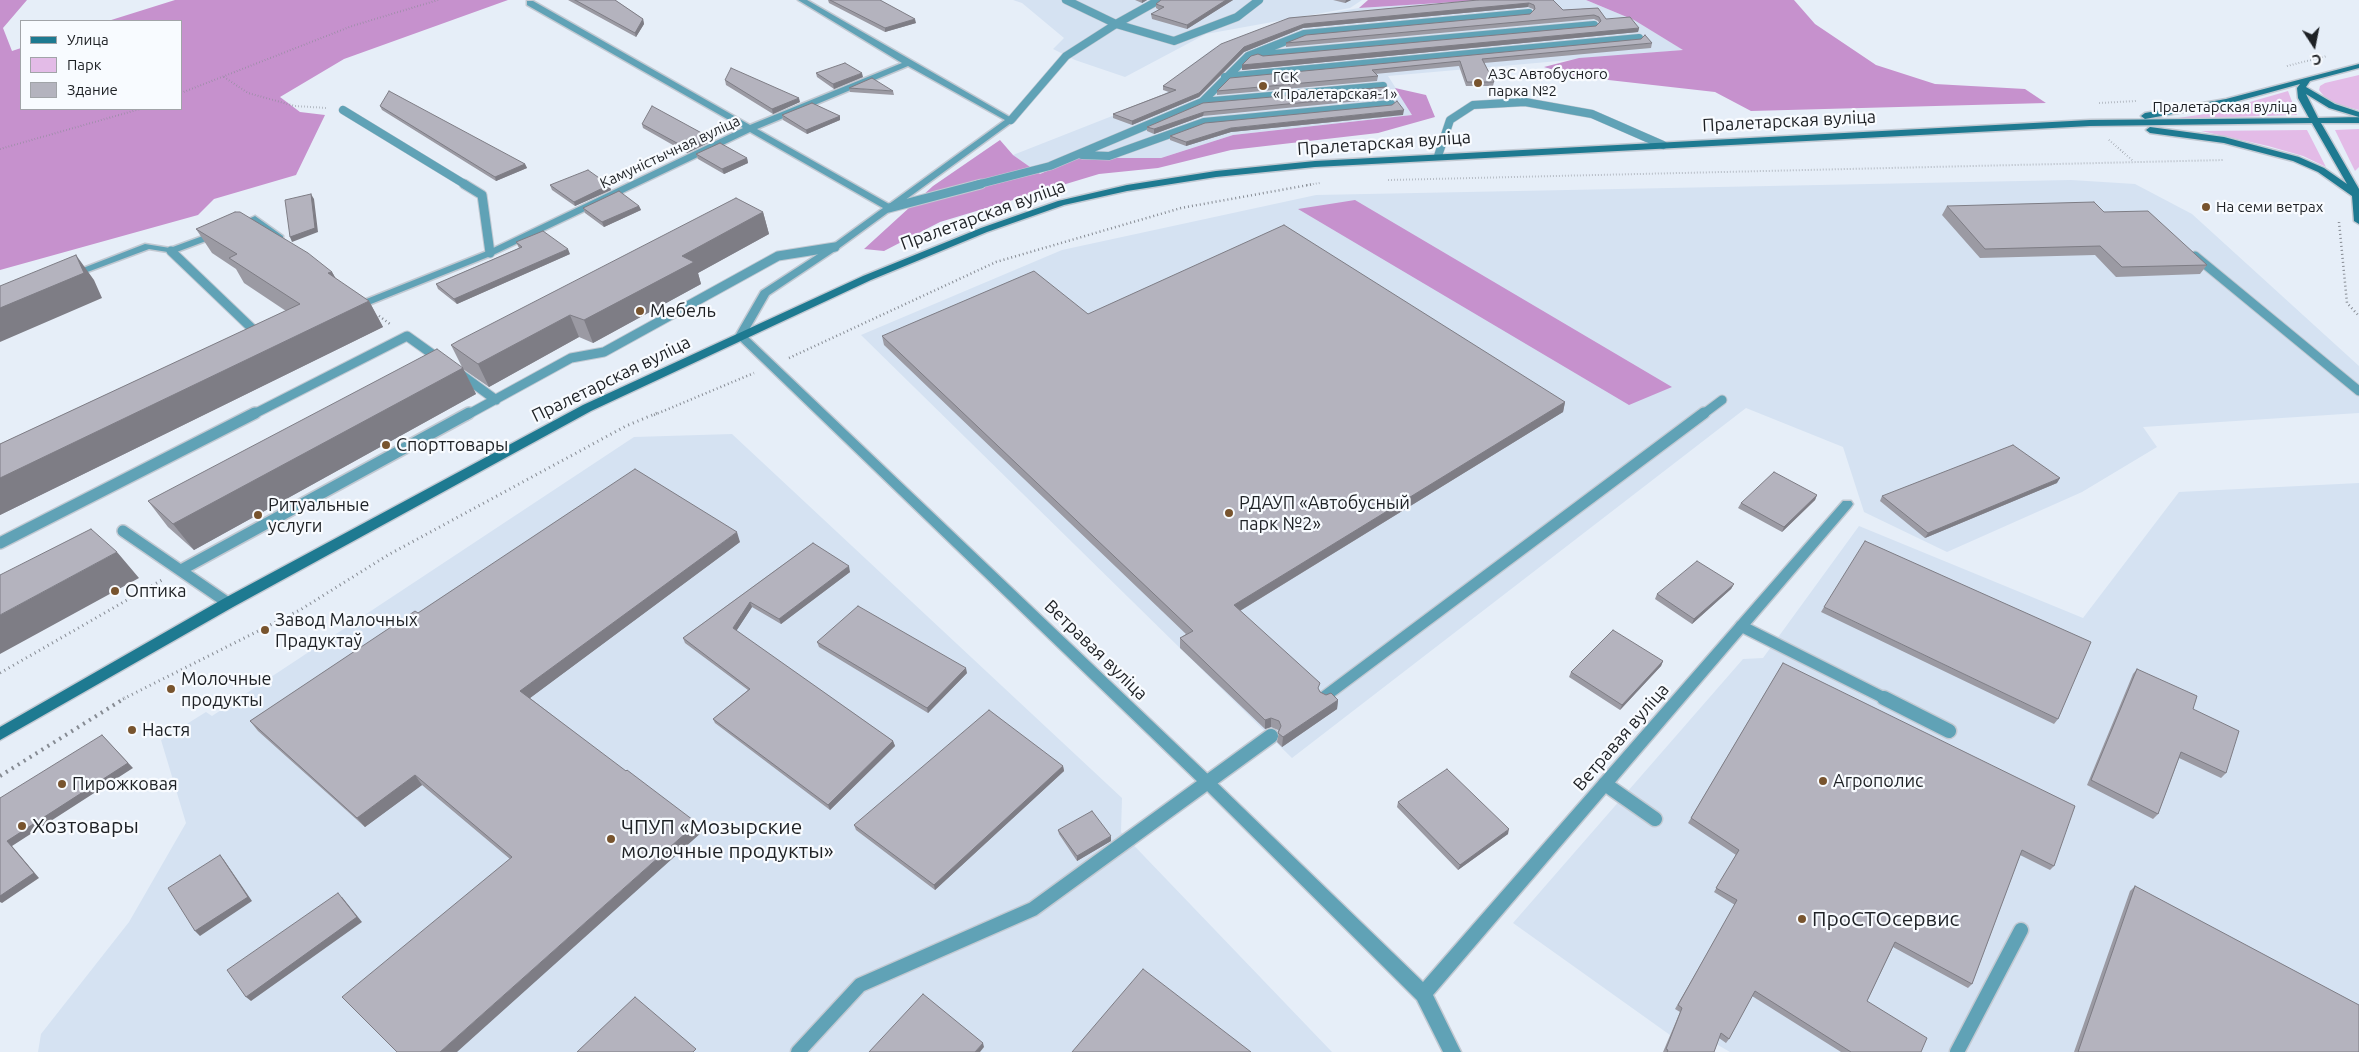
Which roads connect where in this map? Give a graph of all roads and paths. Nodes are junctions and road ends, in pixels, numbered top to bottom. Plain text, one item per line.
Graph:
1 (438, 0) edge
2 (802, 0) edge
3 (1066, 0) edge
4 (1159, 0) edge
5 (1259, 0) edge
6 (530, 2) dead end
7 (1528, 13) edge
8 (1116, 24) junction
9 (1594, 25) edge
10 (1639, 38) edge
11 (1248, 56) junction
12 (908, 64) junction
13 (2359, 66) edge
14 (1225, 76) junction
15 (224, 77) junction
16 (2308, 79) junction
17 (1383, 86) edge
18 (2301, 88) junction
19 (182, 93) edge
20 (1202, 102) junction
21 (1391, 104) edge
22 (137, 110) edge
23 (343, 110) joint
24 (2359, 115) edge
25 (1011, 120) junction
26 (2359, 120) edge
27 (2316, 122) junction
28 (2090, 123) junction
29 (749, 129) junction
30 (1663, 145) junction
31 (0, 149) edge
32 (1077, 155) junction
33 (1438, 156) junction
34 (2226, 160) dead end
35 (1380, 180) dead end
36 (1321, 183) dead end
37 (2358, 194) edge
38 (888, 208) junction
39 (2338, 213) dead end
40 (2359, 221) edge
41 (286, 243) edge
42 (835, 247) junction
43 (171, 251) junction
44 (2190, 252) edge
45 (490, 253) junction
46 (56, 280) edge
47 (347, 291) edge
48 (362, 304) junction
49 (2359, 316) edge
50 (407, 336) junction
51 (740, 336) junction
52 (262, 338) edge
53 (771, 366) junction
54 (2359, 391) edge
55 (496, 400) junction
56 (1722, 400) dead end
57 (1848, 504) dead end
58 (123, 531) dead end
59 (0, 543) edge
60 (181, 570) junction
61 (228, 603) junction
62 (1741, 626) junction
63 (0, 673) edge
64 (1324, 697) edge
65 (1949, 731) dead end
66 (0, 734) edge
67 (1271, 736) dead end
68 (0, 776) edge
69 (1207, 782) junction
70 (1605, 784) junction
71 (1655, 819) dead end
72 (2021, 930) dead end
73 (1423, 994) junction
74 (798, 1052) edge
75 (1452, 1052) edge
76 (1957, 1052) edge

1 - 15 path
2 - 12 street
3 - 8 lane
4 - 8 lane
5 - 8 lane
6 - 29 street
7 - 11 lane
8 - 25 lane
9 - 11 lane
10 - 14 lane
11 - 14 lane
12 - 25 street
12 - 29 street, Камуністычная вуліца
13 - 16 main road, Пралетарская вуліца
14 - 20 lane
15 - 19 path
15 - 23 path
16 - 18 main road
16 - 28 main road, Пралетарская вуліца
17 - 20 lane
18 - 24 main road
18 - 27 main road
20 - 32 lane
21 - 32 lane
22 - 31 path
23 - 45 lane
25 - 38 street
26 - 27 main road, Пралетарская вуліца
27 - 28 main road, Пралетарская вуліца
27 - 37 main road
28 - 30 main road, Пралетарская вуліца
28 - 37 main road
29 - 38 street
29 - 45 street, Камуністычная вуліца
30 - 33 main road, Пралетарская вуліца
30 - 33 lane
32 - 38 lane
33 - 51 main road, Пралетарская вуліца
34 - 35 path
36 - 53 path
37 - 40 main road
38 - 42 street
39 - 49 path
41 - 43 street
42 - 51 street
42 - 55 lane
43 - 46 street
43 - 52 lane
44 - 54 lane
45 - 48 street, Камуністычная вуліца
47 - 48 street
48 - 50 path
50 - 55 lane
50 - 59 lane
51 - 53 street, Ветравая вуліца
51 - 61 main road, Пралетарская вуліца
53 - 68 path
53 - 69 street, Ветравая вуліца
55 - 60 lane
56 - 64 lane
57 - 62 street, Ветравая вуліца
58 - 60 lane
60 - 61 lane
60 - 63 path
61 - 66 main road, Пралетарская вуліца
62 - 65 lane
62 - 70 street, Ветравая вуліца
67 - 69 lane
69 - 73 street, Ветравая вуліца
69 - 74 lane
70 - 71 lane
70 - 73 street, Ветравая вуліца
72 - 76 lane
73 - 75 street, Ветравая вуліца

